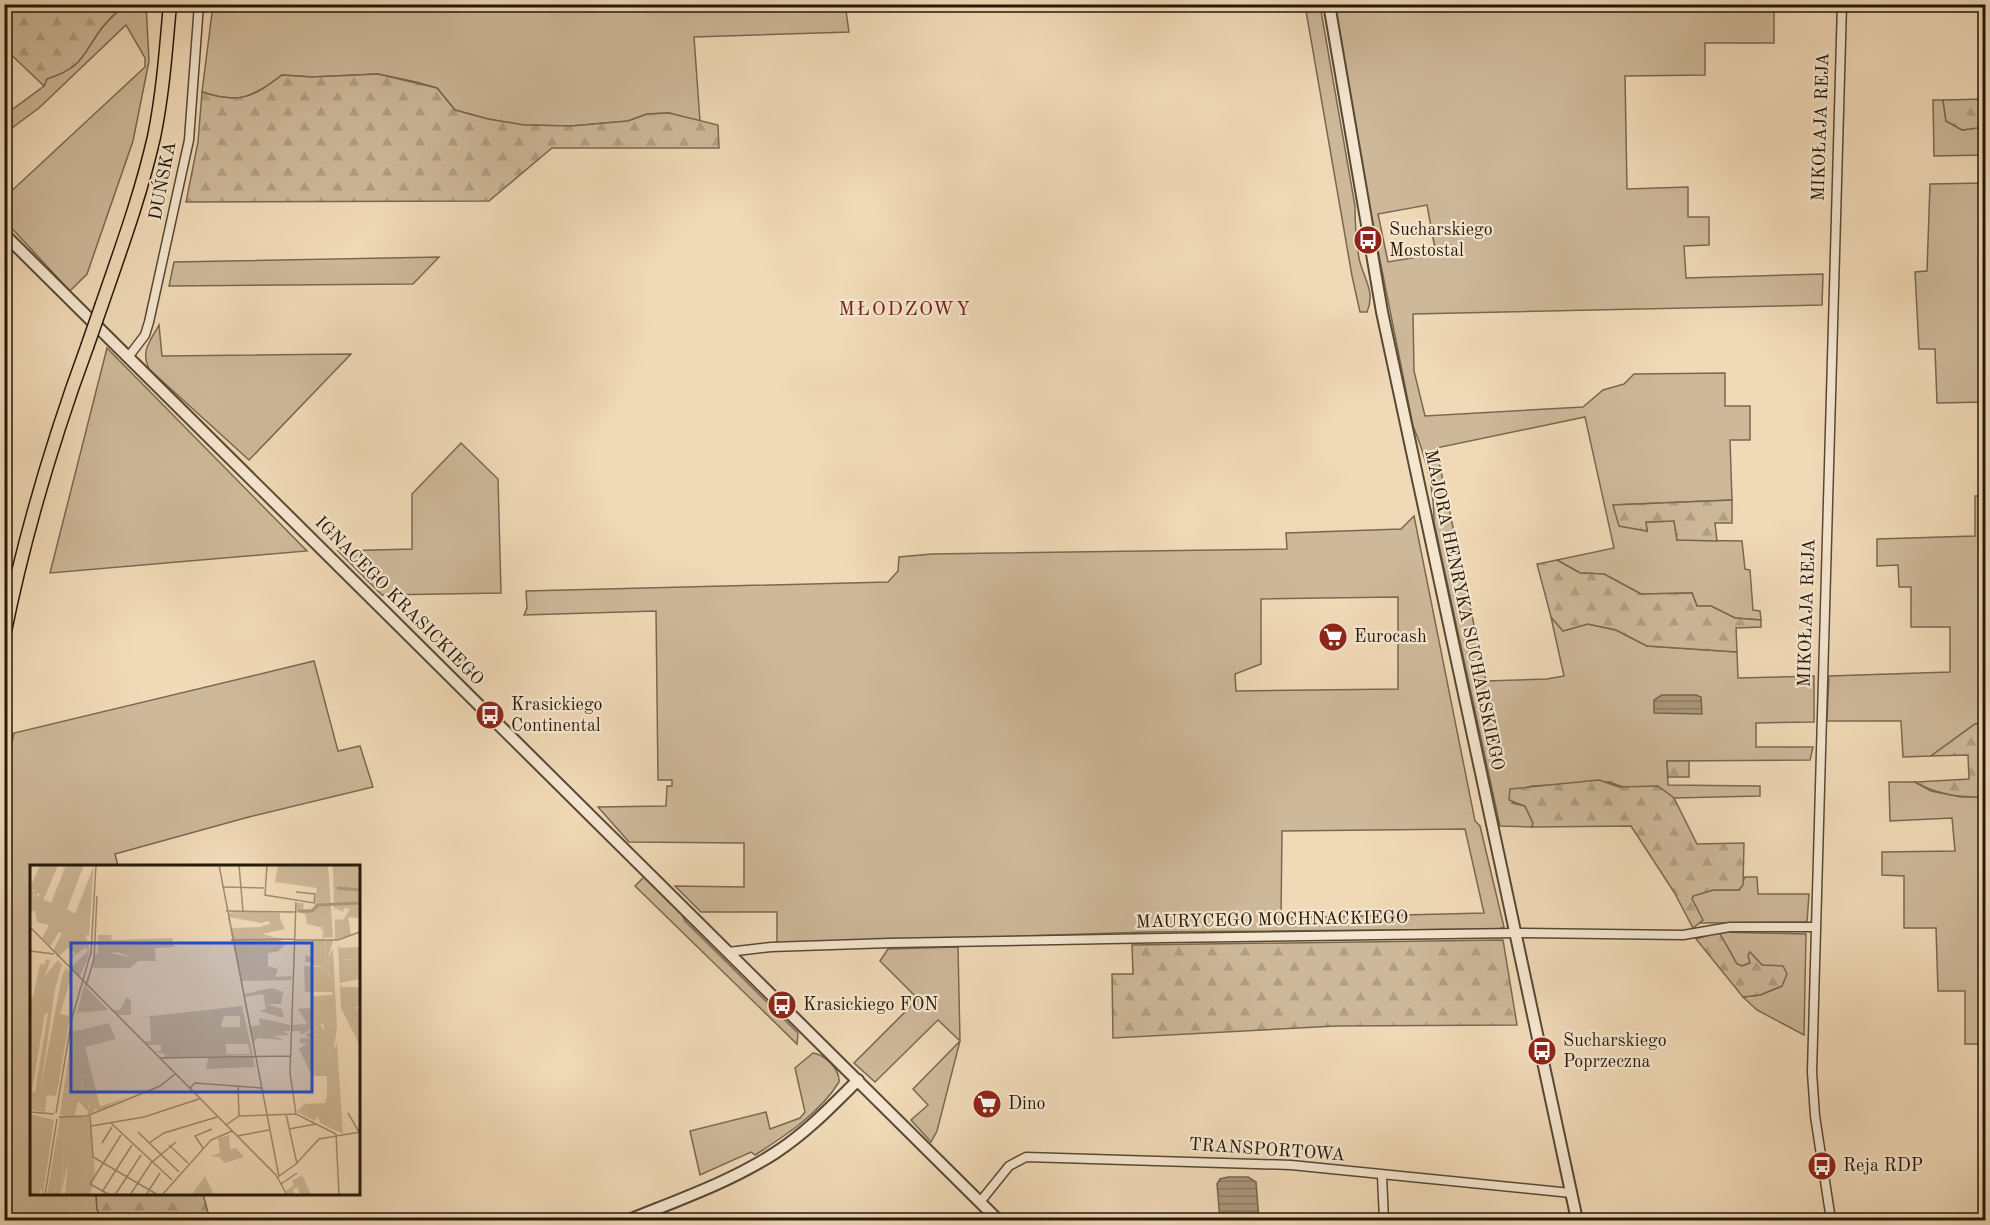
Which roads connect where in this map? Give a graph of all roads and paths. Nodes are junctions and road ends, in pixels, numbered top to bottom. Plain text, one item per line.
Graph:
1 (170, 4) edge
2 (199, 4) edge
3 (1329, 4) edge
4 (1842, 4) edge
5 (4, 234) edge
6 (129, 356) junction
7 (4, 636) edge
8 (1815, 927) junction
9 (1517, 933) junction
10 (728, 952) junction
11 (858, 1080) junction
12 (1382, 1176) junction
13 (1572, 1193) junction
14 (980, 1202) junction
15 (629, 1221) edge
16 (998, 1221) edge
17 (1384, 1221) edge
18 (1577, 1221) edge
19 (1831, 1221) edge

1 - 7 main road, bridge
2 - 6 street, DUŃSKA
3 - 9 street, MAJORA HENRYKA SUCHARSKIEGO
4 - 8 street, MIKOŁAJA REJA
5 - 6 street, IGNACEGO KRASICKIEGO
6 - 10 street, IGNACEGO KRASICKIEGO
8 - 9 street, MAURYCEGO MOCHNACKIEGO
8 - 19 street, MIKOŁAJA REJA
9 - 10 street, MAURYCEGO MOCHNACKIEGO
9 - 13 street, MAJORA HENRYKA SUCHARSKIEGO
10 - 11 street, IGNACEGO KRASICKIEGO
11 - 14 street, IGNACEGO KRASICKIEGO
11 - 15 street
12 - 13 street, TRANSPORTOWA
12 - 14 street, TRANSPORTOWA
12 - 17 street
13 - 18 street, MAJORA HENRYKA SUCHARSKIEGO
14 - 16 street, IGNACEGO KRASICKIEGO

